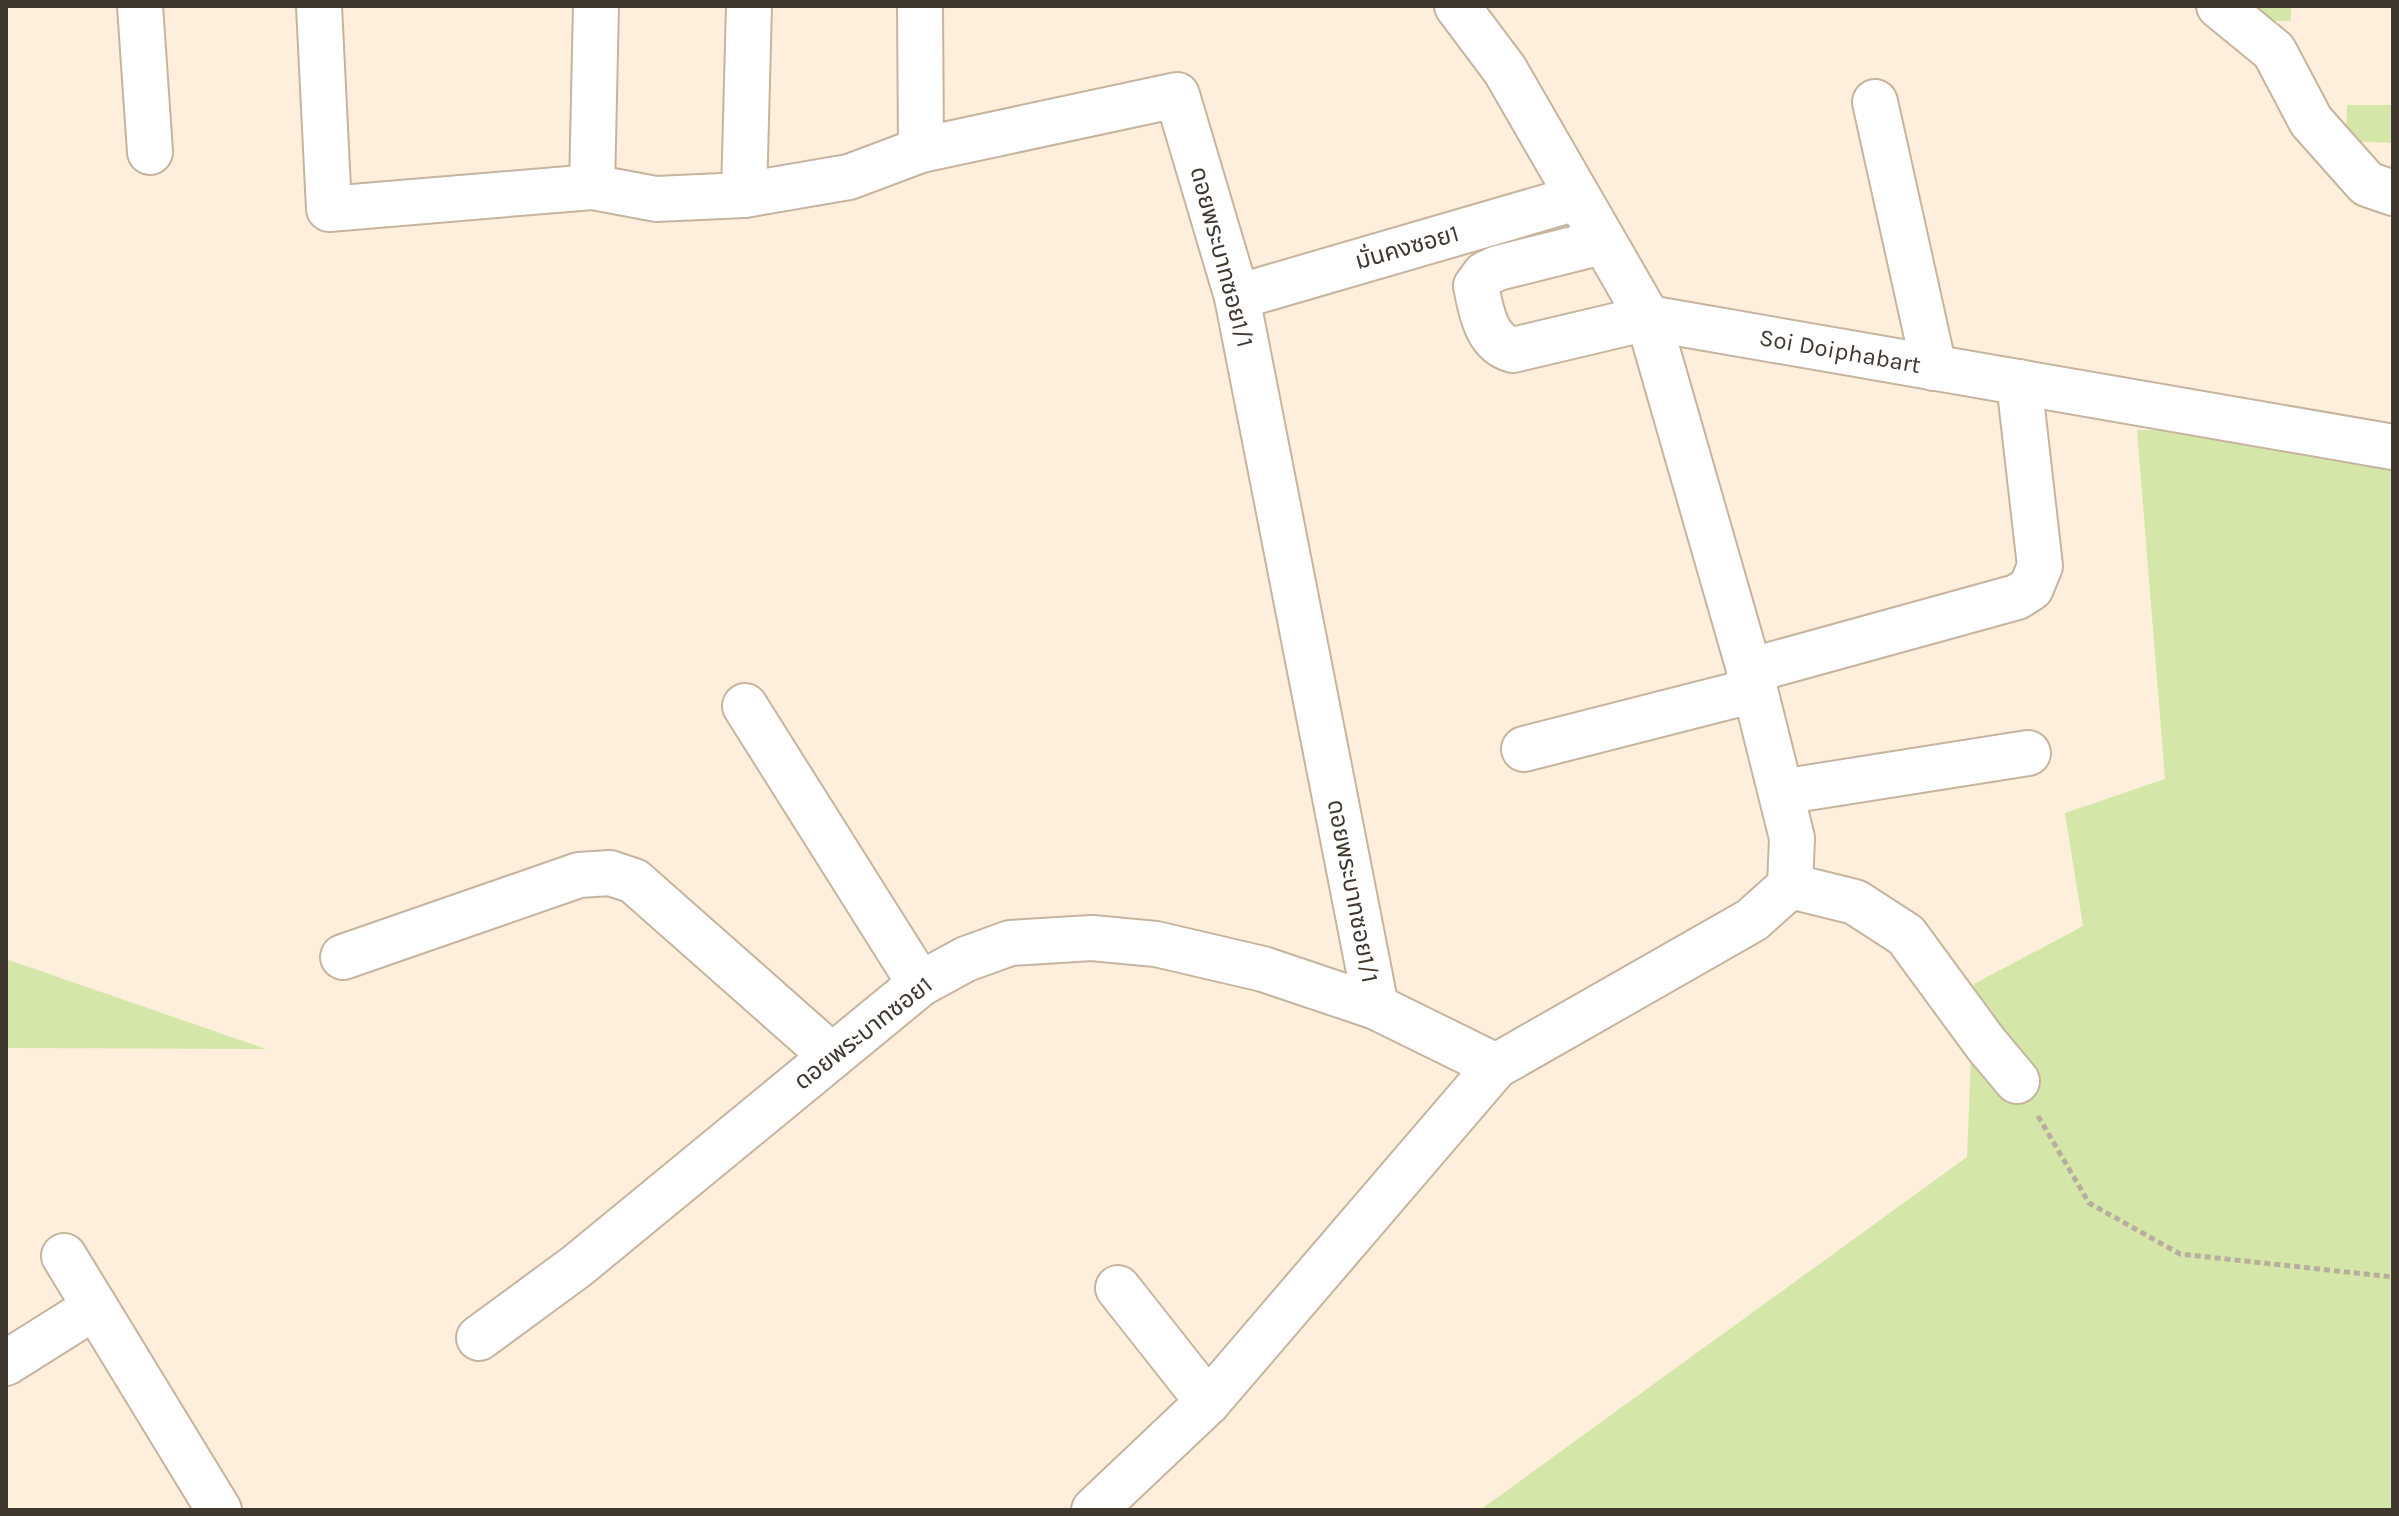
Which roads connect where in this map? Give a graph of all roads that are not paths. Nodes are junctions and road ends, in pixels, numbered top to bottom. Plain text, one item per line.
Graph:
1 (140, 6) edge
2 (319, 6) edge
3 (596, 6) edge
4 (749, 6) edge
5 (920, 6) edge
6 (1457, 6) edge
7 (2219, 6) edge
8 (1875, 102) dead end
9 (921, 150) junction
10 (150, 152) dead end
11 (592, 187) junction
12 (2393, 193) edge
13 (744, 195) junction
14 (1577, 198) junction
15 (1602, 242) junction
16 (1237, 297) junction
17 (1648, 318) junction
18 (1934, 368) junction
19 (2019, 382) junction
20 (2393, 447) edge
21 (1752, 681) junction
22 (745, 706) dead end
23 (1524, 749) dead end
24 (2028, 753) dead end
25 (1781, 792) junction
26 (1790, 886) junction
27 (343, 957) dead end
28 (920, 984) junction
29 (1376, 1007) junction
30 (832, 1056) junction
31 (1496, 1066) junction
32 (2017, 1081) road end
33 (64, 1256) dead end
34 (1118, 1288) dead end
35 (95, 1307) junction
36 (479, 1338) dead end
37 (6, 1363) edge
38 (1208, 1402) junction
39 (219, 1510) edge
40 (1094, 1510) edge

1 - 10 street
2 - 11 street, ดอยพระบาทซอย1/1
3 - 11 street
4 - 13 street
5 - 9 street
6 - 14 street
7 - 12 street
8 - 18 street
9 - 13 street, ดอยพระบาทซอย1/1
9 - 16 street, ดอยพระบาทซอย1/1
11 - 13 street, ดอยพระบาทซอย1/1
14 - 15 street
14 - 16 street, มั่นคงซอย1
15 - 17 street
15 - 17 street
16 - 29 street, ดอยพระบาทซอย1/1
17 - 18 street, Soi Doiphabart
17 - 21 street
18 - 19 street, Soi Doiphabart
19 - 20 street, Soi Doiphabart
19 - 21 street
21 - 23 street
21 - 25 street
22 - 28 street
24 - 25 street
25 - 26 street
26 - 31 street
26 - 32 street
27 - 30 street
28 - 29 street, ดอยพระบาทซอย1
28 - 30 street, ดอยพระบาทซอย1
29 - 31 street, ดอยพระบาทซอย1
30 - 36 street, ดอยพระบาทซอย1
31 - 38 street
33 - 35 street
34 - 38 street
35 - 37 street
35 - 39 street
38 - 40 street

